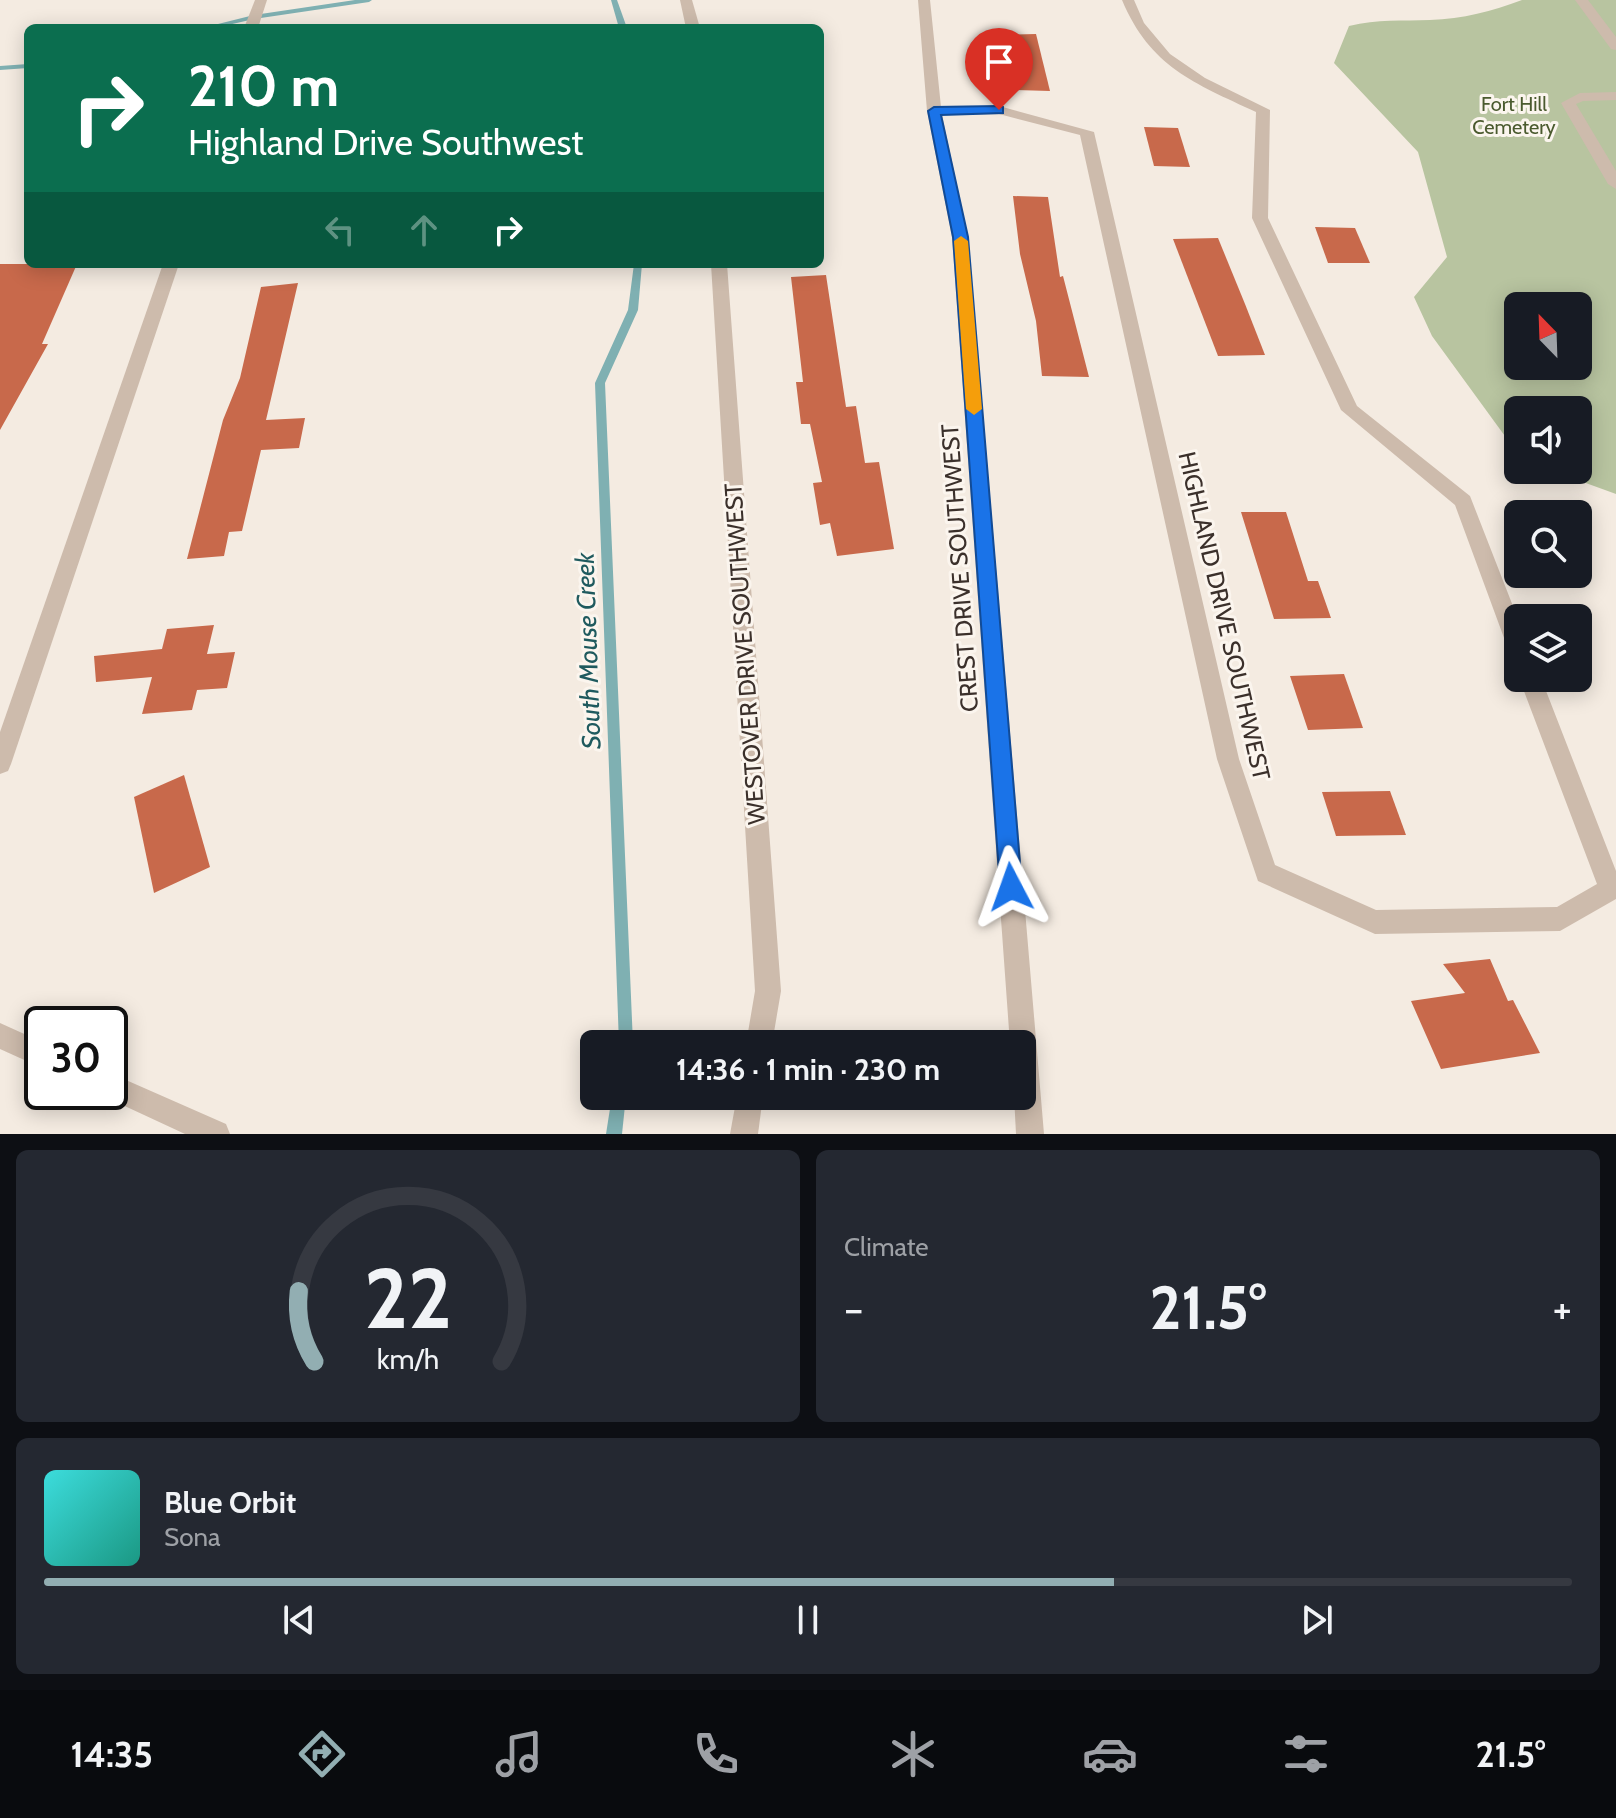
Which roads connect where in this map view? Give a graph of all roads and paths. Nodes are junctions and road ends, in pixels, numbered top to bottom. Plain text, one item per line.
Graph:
1 (261, 0) edge
2 (686, 0) edge
3 (924, 0) edge
4 (1128, 0) edge
5 (1581, 0) edge
6 (252, 24) edge
7 (692, 24) edge
8 (1616, 46) edge
9 (1616, 96) edge
10 (934, 111) junction
11 (1616, 184) edge
12 (170, 268) edge
13 (719, 268) edge
14 (1504, 609) edge
15 (1535, 692) edge
16 (0, 764) edge
17 (761, 1030) edge
18 (0, 1036) edge
19 (24, 1047) edge
20 (128, 1094) edge
21 (748, 1110) edge
22 (216, 1134) edge
23 (744, 1134) edge
24 (1030, 1134) edge

1 - 6 street
2 - 7 street
3 - 10 street, CREST DRIVE SOUTHWEST
4 - 14 street
5 - 8 street
9 - 11 street
10 - 15 street, HIGHLAND DRIVE SOUTHWEST
10 - 24 street, CREST DRIVE SOUTHWEST
12 - 16 street
13 - 17 street, WESTOVER DRIVE SOUTHWEST
18 - 19 street
20 - 22 street
21 - 23 street

